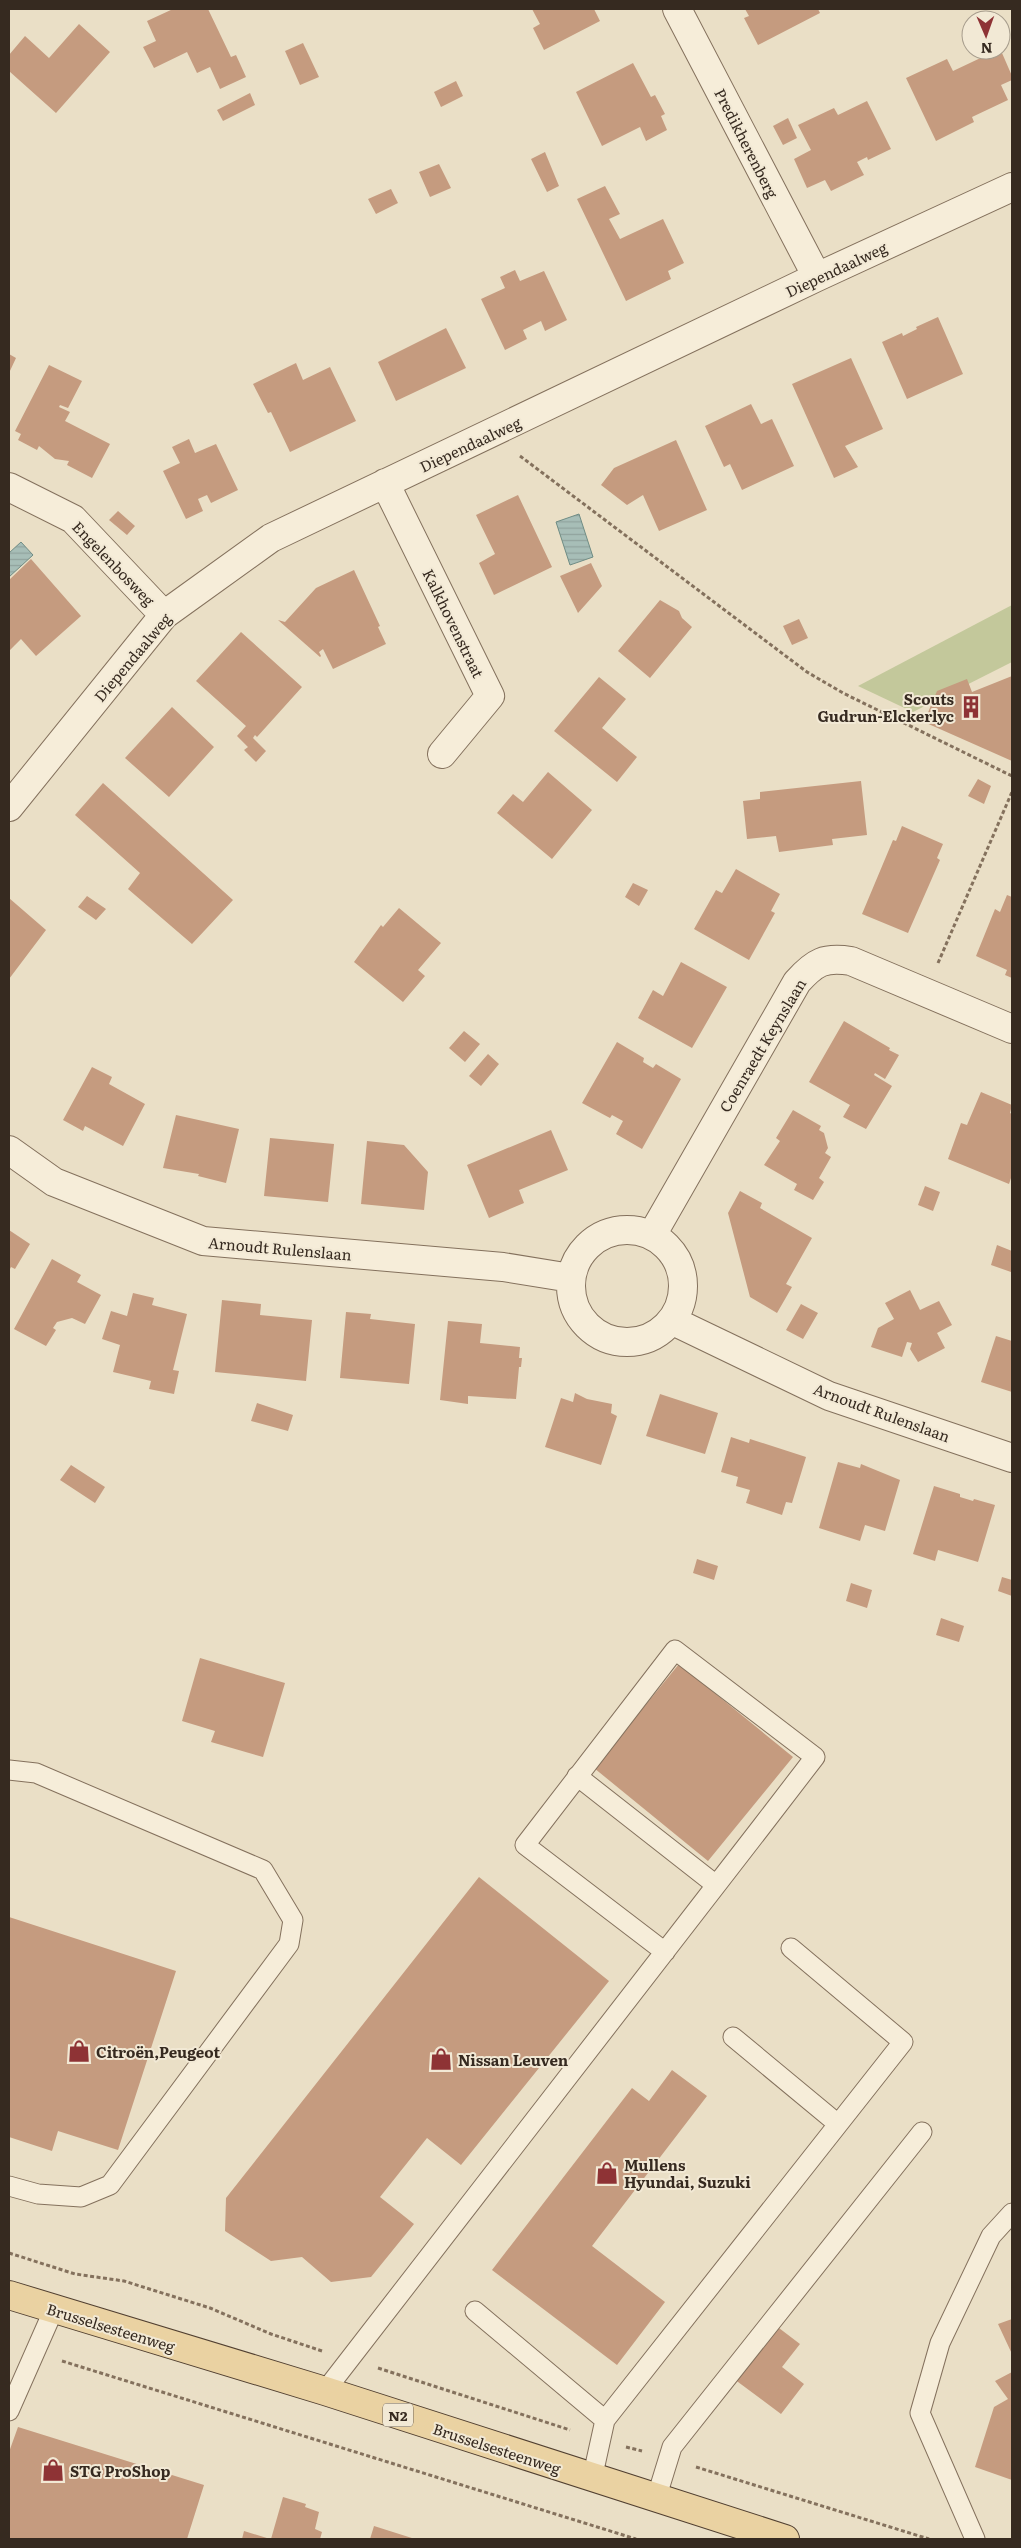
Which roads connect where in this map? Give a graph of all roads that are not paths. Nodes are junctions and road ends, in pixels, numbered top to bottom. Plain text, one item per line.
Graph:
1 (677, 9) edge
2 (1012, 187) edge
3 (817, 277) junction
4 (384, 483) junction
5 (9, 487) edge
6 (164, 615) junction
7 (442, 754) dead end
8 (9, 807) edge
9 (1012, 1029) edge
10 (9, 1150) edge
11 (652, 1235) junction
12 (571, 1278) junction
13 (672, 1321) junction
14 (1012, 1458) edge
15 (9, 1770) edge
16 (577, 1776) junction
17 (716, 1885) junction
18 (791, 1948) dead end
19 (665, 1952) junction
20 (733, 2037) dead end
21 (838, 2124) junction
22 (922, 2132) dead end
23 (9, 2186) edge
24 (1012, 2213) edge
25 (9, 2295) edge
26 (54, 2309) junction
27 (475, 2311) dead end
28 (325, 2391) junction
29 (9, 2411) edge
30 (605, 2420) junction
31 (592, 2479) junction
32 (656, 2499) junction
33 (785, 2539) edge
34 (975, 2539) edge

1 - 3 street, Predikherenberg
2 - 3 street, Diependaalweg
3 - 4 street, Diependaalweg
4 - 6 street, Diependaalweg
4 - 7 street, Kalkhovenstraat
5 - 6 street, Engelenbosweg
6 - 8 street, Diependaalweg
9 - 11 street, Coenraedt Keynslaan
10 - 12 street, Arnoudt Rulenslaan
11 - 12 street
11 - 13 street
12 - 13 street
13 - 14 street, Arnoudt Rulenslaan
15 - 23 lane
16 - 17 lane
16 - 17 lane
16 - 19 lane
17 - 19 lane
18 - 21 lane
19 - 28 lane
20 - 21 lane
21 - 30 lane
22 - 32 lane
24 - 34 lane
25 - 26 main road, Brusselsesteenweg / N2
26 - 28 main road, Brusselsesteenweg / N2
26 - 29 lane
27 - 30 lane
28 - 31 main road, Brusselsesteenweg / N2
30 - 31 lane
31 - 32 main road, Brusselsesteenweg / N2
32 - 33 main road, Brusselsesteenweg / N2

